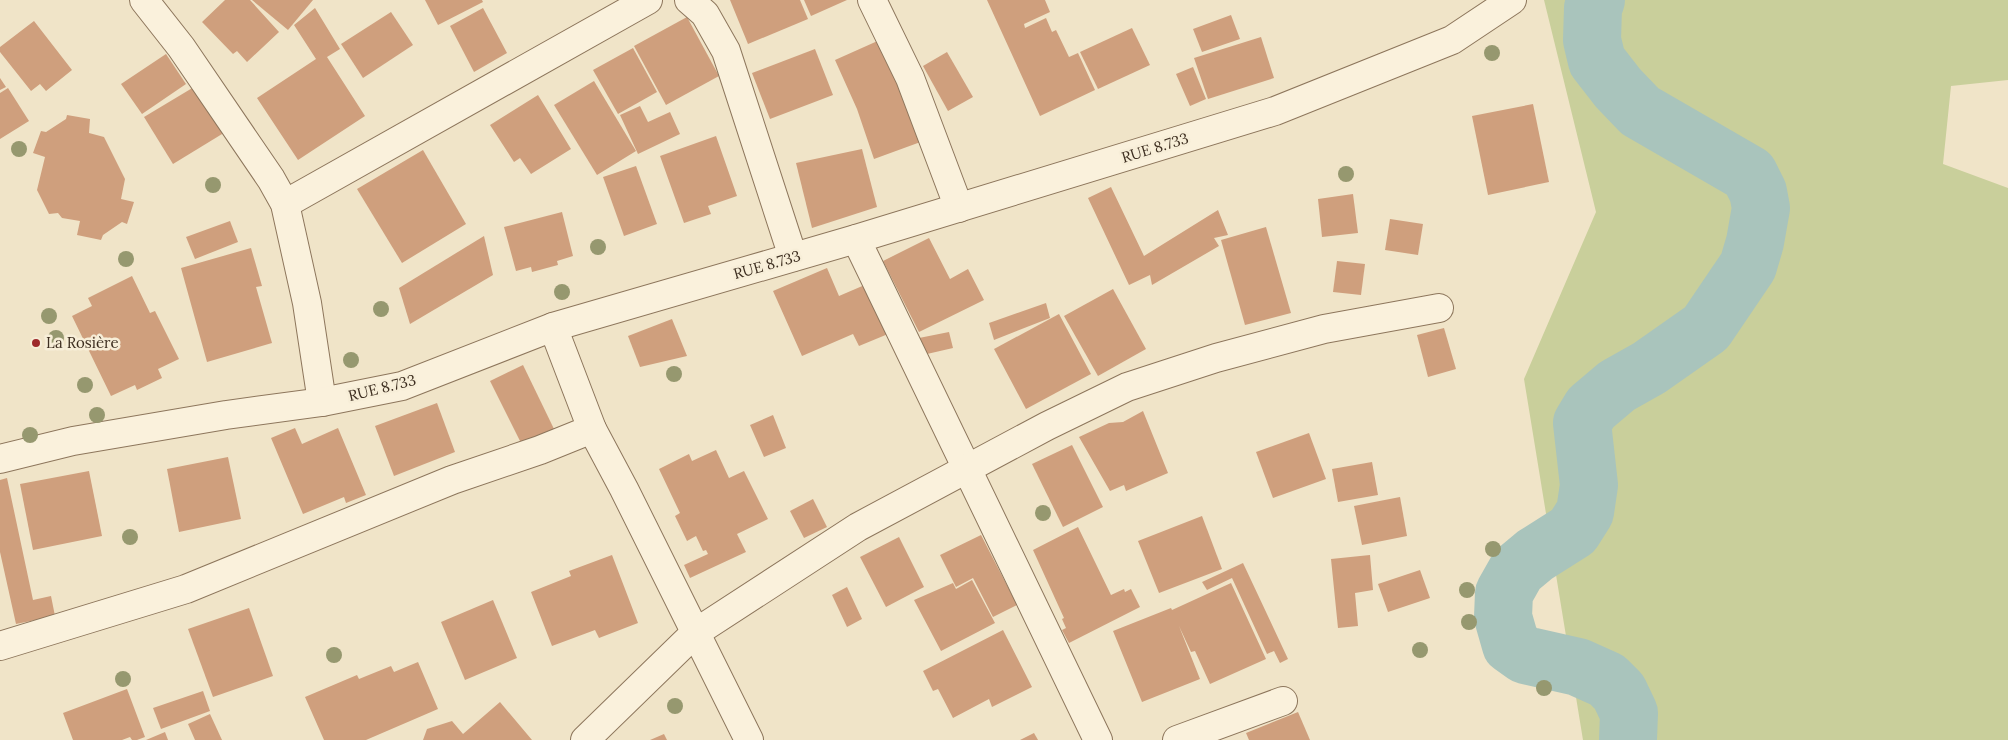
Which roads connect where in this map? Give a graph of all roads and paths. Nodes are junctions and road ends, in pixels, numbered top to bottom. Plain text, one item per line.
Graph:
1 (648, 0) edge
2 (689, 0) edge
3 (872, 0) edge
4 (1512, 0) edge
5 (149, 2) edge
6 (285, 204) junction
7 (959, 208) junction
8 (856, 239) junction
9 (793, 257) junction
10 (1438, 308) dead end
11 (553, 327) junction
12 (322, 402) junction
13 (592, 429) junction
14 (0, 458) edge
15 (966, 469) junction
16 (695, 634) junction
17 (0, 646) edge
18 (1283, 701) dead end
19 (585, 740) edge
20 (749, 740) edge
21 (1098, 740) edge
22 (1177, 740) edge

1 - 6 street
2 - 9 street
3 - 7 street
4 - 7 street, RUE 8.733
5 - 6 street
6 - 12 street
7 - 8 street, RUE 8.733
8 - 9 street, RUE 8.733
8 - 15 street
9 - 11 street, RUE 8.733
10 - 15 street
11 - 12 street, RUE 8.733
11 - 13 street
12 - 14 street, RUE 8.733
13 - 16 street
13 - 17 street
15 - 16 street
15 - 21 street
16 - 19 street
16 - 20 street
18 - 22 street

